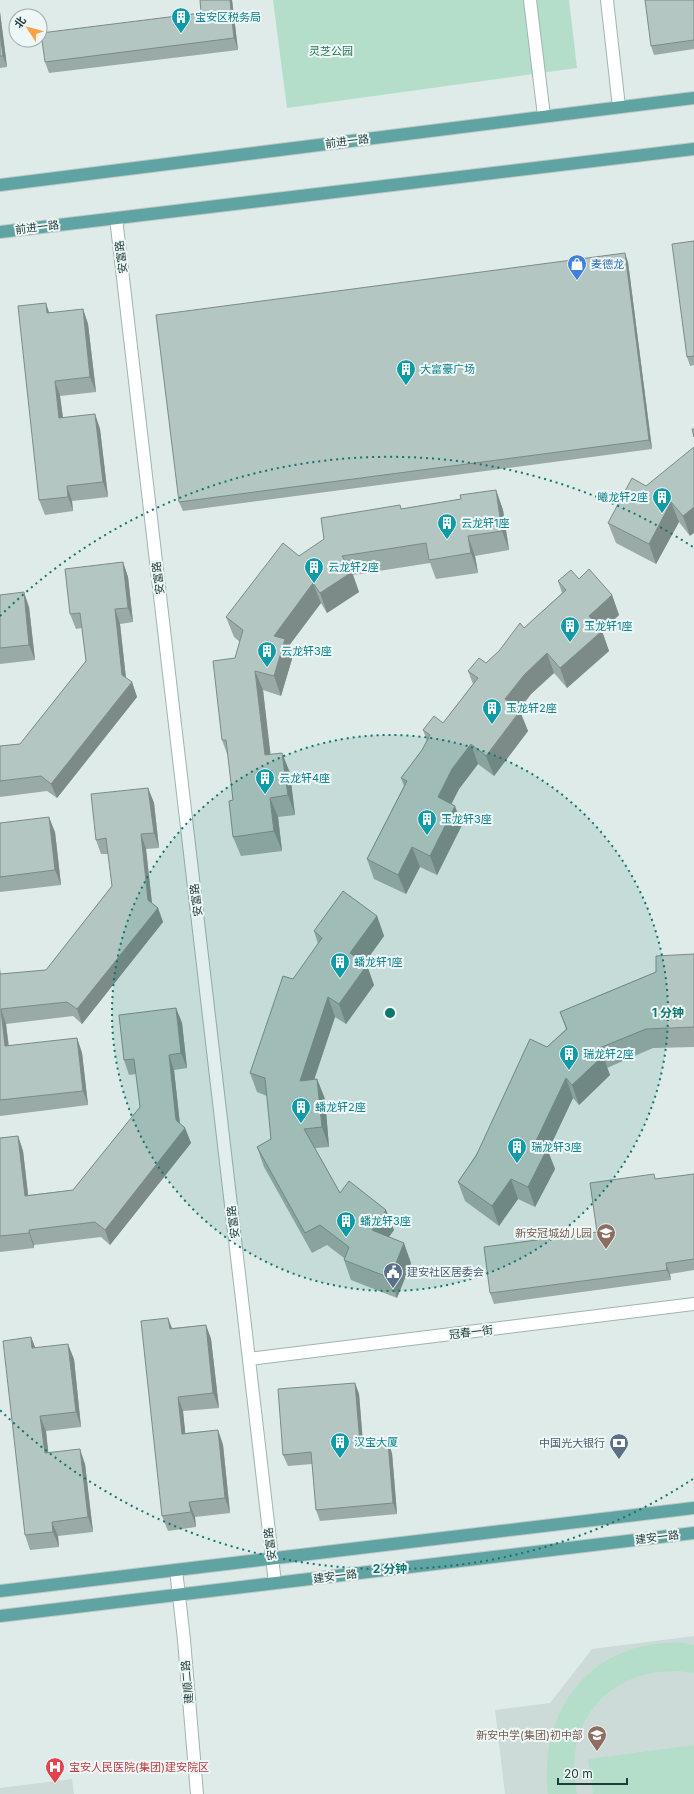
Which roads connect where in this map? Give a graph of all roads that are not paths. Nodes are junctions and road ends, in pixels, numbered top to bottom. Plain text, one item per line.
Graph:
1 (530, 0) edge
2 (607, 0) edge
3 (694, 98) edge
4 (619, 107) junction
5 (544, 116) junction
6 (694, 149) edge
7 (0, 185) edge
8 (116, 218) junction
9 (0, 232) edge
10 (694, 1304) edge
11 (249, 1359) junction
12 (694, 1508) edge
13 (694, 1532) edge
14 (272, 1559) junction
15 (176, 1570) junction
16 (275, 1583) junction
17 (0, 1591) edge
18 (178, 1595) junction
19 (0, 1616) edge
20 (197, 1794) edge

1 - 5 street
2 - 4 street
3 - 4 main road, 前进一路
4 - 5 main road, 前进一路
5 - 7 main road, 前进一路
6 - 8 main road, 前进一路
8 - 9 main road, 前进一路
8 - 11 street, 安富路
10 - 11 street, 冠春一街
11 - 14 street, 安富路
12 - 14 main road
13 - 16 main road, 建安一路
14 - 15 main road
14 - 16 street, 安富路
15 - 17 main road
15 - 18 street, 建顺二路
16 - 18 main road, 建安一路
18 - 19 main road, 建安一路
18 - 20 street, 建顺二路

